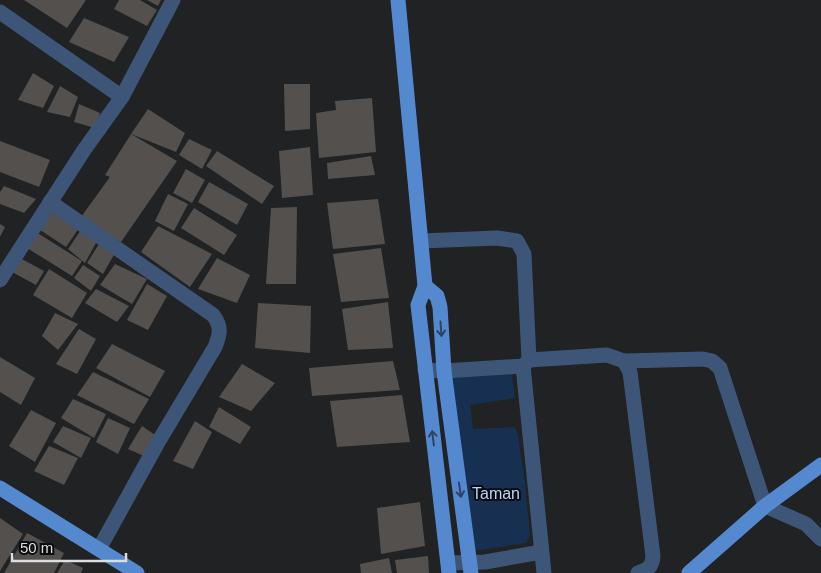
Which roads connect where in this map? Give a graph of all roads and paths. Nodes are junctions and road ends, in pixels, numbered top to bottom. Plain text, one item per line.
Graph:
1 (173, 0) edge
2 (398, 0) edge
3 (0, 12) edge
4 (122, 97) junction
5 (50, 202) junction
6 (421, 242) junction
7 (0, 280) edge
8 (425, 286) junction
9 (624, 361) junction
10 (526, 363) junction
11 (425, 370) junction
12 (444, 371) junction
13 (821, 465) edge
14 (0, 488) edge
15 (765, 506) junction
16 (821, 539) edge
17 (99, 549) junction
18 (542, 552) junction
19 (448, 568) edge
20 (470, 568) edge
21 (137, 573) edge
22 (544, 573) edge
23 (638, 573) edge
24 (689, 573) edge

1 - 4 street
2 - 6 main road
3 - 4 street
4 - 5 street
5 - 7 street
5 - 17 street
6 - 8 main road
6 - 10 street
8 - 11 main road
8 -> 12 main road
9 - 10 street
9 - 15 street
9 - 23 street
10 - 12 street
10 - 18 street
11 - 12 street
19 -> 11 main road
12 -> 20 main road
13 - 15 main road
14 - 17 main road
15 - 16 street
15 - 24 main road
17 - 21 main road
18 - 20 street
18 - 22 street
19 - 20 street

